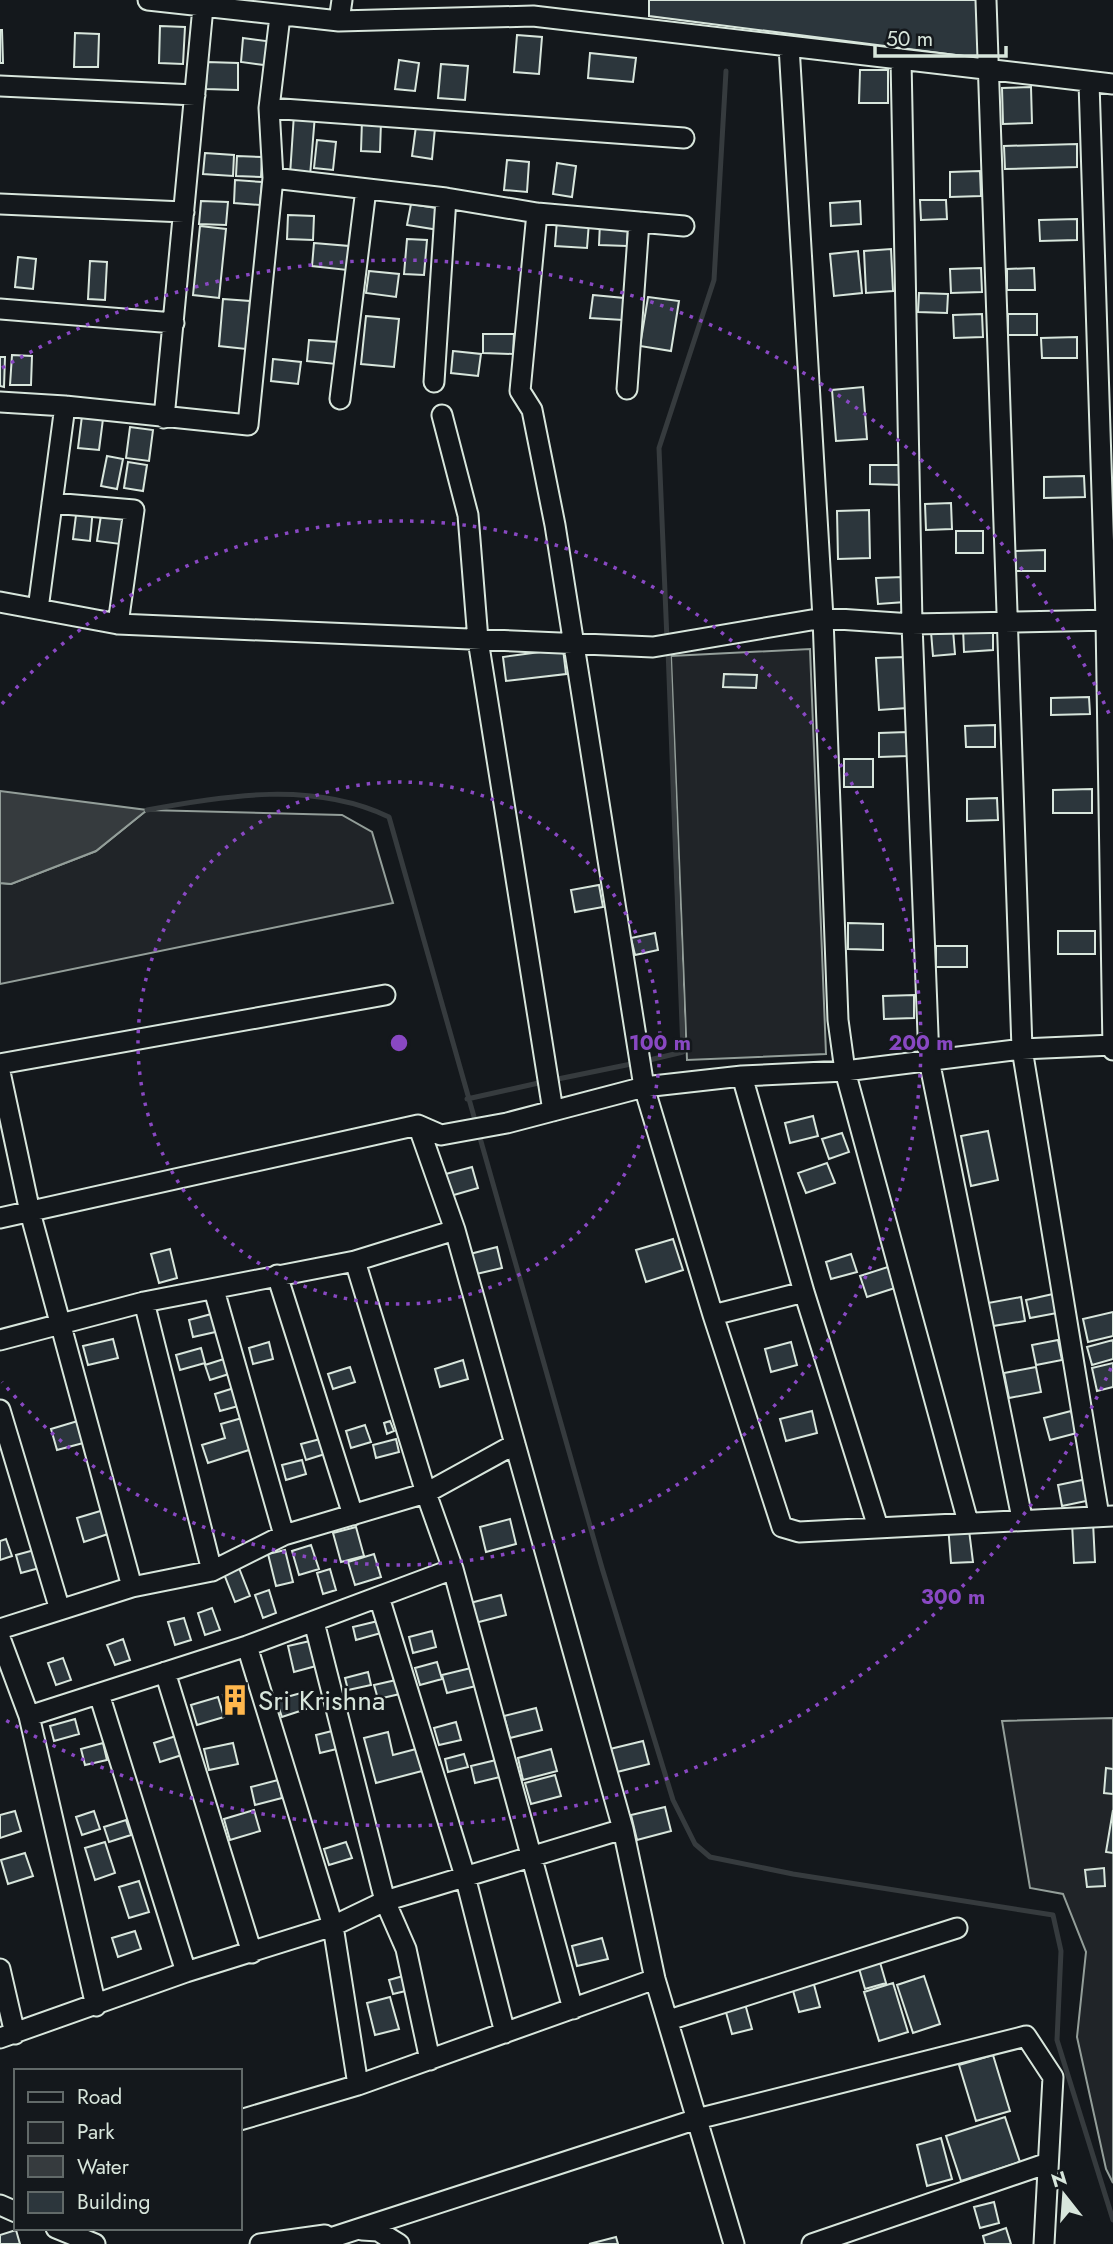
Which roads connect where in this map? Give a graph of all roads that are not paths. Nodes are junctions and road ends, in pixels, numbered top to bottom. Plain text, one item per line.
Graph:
1 (148, 0) edge
2 (342, 0) edge
3 (986, 0) edge
4 (203, 7) junction
5 (279, 16) junction
6 (339, 20) junction
7 (789, 47) junction
8 (901, 59) junction
9 (988, 68) junction
10 (1089, 82) junction
11 (1113, 85) edge
12 (0, 86) edge
13 (195, 95) junction
14 (269, 108) junction
15 (684, 138) dead end
16 (273, 178) junction
17 (366, 189) junction
18 (446, 198) junction
19 (0, 204) edge
20 (184, 212) junction
21 (537, 214) junction
22 (639, 222) junction
23 (684, 226) dead end
24 (0, 309) edge
25 (174, 323) junction
26 (434, 382) dead end
27 (627, 389) dead end
28 (340, 399) dead end
29 (0, 402) edge
30 (65, 406) junction
31 (442, 415) dead end
32 (164, 418) junction
33 (52, 503) junction
34 (0, 602) edge
35 (38, 609) junction
36 (823, 618) junction
37 (1110, 620) edge
38 (1009, 622) junction
39 (118, 624) junction
40 (912, 624) junction
41 (478, 640) junction
42 (572, 644) junction
43 (385, 995) dead end
44 (1113, 1046) edge
45 (1022, 1049) junction
46 (929, 1060) junction
47 (0, 1064) edge
48 (0, 1072) edge
49 (845, 1072) junction
50 (742, 1076) junction
51 (644, 1087) junction
52 (554, 1111) junction
53 (418, 1125) junction
54 (30, 1212) junction
55 (0, 1218) edge
56 (455, 1230) junction
57 (355, 1261) junction
58 (277, 1275) junction
59 (214, 1290) junction
60 (804, 1292) junction
61 (144, 1302) junction
62 (713, 1315) junction
63 (61, 1325) junction
64 (0, 1340) edge
65 (0, 1410) edge
66 (515, 1444) junction
67 (426, 1493) junction
68 (353, 1516) junction
69 (1106, 1516) edge
70 (1022, 1518) junction
71 (968, 1522) junction
72 (878, 1527) junction
73 (284, 1535) junction
74 (453, 1569) junction
75 (212, 1571) junction
76 (132, 1587) junction
77 (379, 1597) junction
78 (60, 1610) junction
79 (314, 1622) junction
80 (0, 1629) edge
81 (0, 1637) edge
82 (247, 1646) junction
83 (165, 1672) junction
84 (99, 1694) junction
85 (29, 1716) junction
86 (623, 1829) junction
87 (531, 1856) junction
88 (464, 1876) junction
89 (385, 1901) junction
90 (333, 1926) junction
91 (957, 1928) dead end
92 (252, 1953) junction
93 (0, 1969) edge
94 (186, 1972) junction
95 (655, 1979) junction
96 (96, 2006) junction
97 (573, 2009) junction
98 (669, 2020) junction
99 (505, 2033) junction
100 (7, 2036) edge
101 (430, 2060) junction
102 (358, 2085) junction
103 (242, 2119) edge
104 (696, 2119) junction
105 (1048, 2163) junction
106 (61, 2230) edge
107 (363, 2237) edge
108 (822, 2242) edge
109 (95, 2244) edge
110 (260, 2244) edge
111 (312, 2244) edge
112 (398, 2244) edge
113 (734, 2244) edge
114 (1044, 2244) edge

1 - 4 street
2 - 6 street
3 - 9 street
4 - 5 street
4 - 13 street
5 - 6 street
5 - 14 street
6 - 7 street
7 - 8 street
7 - 36 street
8 - 9 street
8 - 40 street
9 - 10 street
9 - 38 street
10 - 11 street
10 - 37 street
12 - 13 street
13 - 20 street
14 - 15 street
14 - 16 street
16 - 17 street
16 - 32 street
17 - 18 street
17 - 28 street
18 - 21 street
18 - 26 street
19 - 20 street
20 - 25 street
21 - 22 street
21 - 42 street
22 - 23 street
22 - 27 street
24 - 25 street
25 - 32 street
29 - 30 street
30 - 32 street
30 - 33 street
31 - 41 street
33 - 35 street
33 - 39 street
34 - 35 street
35 - 39 street
36 - 40 street
36 - 42 street
36 - 49 street
37 - 38 street
37 - 44 street
38 - 40 street
38 - 45 street
39 - 41 street
40 - 46 street
41 - 42 street
41 - 52 street
42 - 51 street
43 - 47 street
44 - 45 street
45 - 46 street
45 - 69 street
46 - 49 street
46 - 70 street
48 - 54 street
49 - 50 street
49 - 71 street
50 - 51 street
50 - 60 street
51 - 52 street
51 - 62 street
52 - 53 street
53 - 54 street
53 - 56 street
54 - 55 street
54 - 63 street
56 - 57 street
56 - 66 street
57 - 58 street
57 - 67 street
58 - 59 street
58 - 68 street
59 - 61 street
59 - 73 street
60 - 62 street
60 - 72 street
61 - 63 street
61 - 75 street
62 - 72 street
63 - 64 street
63 - 76 street
65 - 78 street
66 - 67 street
66 - 86 street
67 - 68 street
67 - 74 street
68 - 73 street
69 - 70 street
70 - 71 street
71 - 72 street
73 - 75 street
74 - 77 street
74 - 87 street
75 - 76 street
76 - 78 street
77 - 79 street
77 - 88 street
78 - 80 street
79 - 82 street
79 - 89 street
81 - 85 street
82 - 83 street
82 - 90 street
83 - 84 street
83 - 92 street
84 - 85 street
84 - 94 street
85 - 96 street
86 - 87 street
86 - 95 street
87 - 88 street
87 - 97 street
88 - 89 street
88 - 99 street
89 - 90 street
89 - 101 street
90 - 92 street
90 - 102 street
91 - 98 street
92 - 94 street
93 - 100 street
94 - 96 street
95 - 97 street
95 - 98 street
96 - 100 street
97 - 99 street
98 - 104 street
99 - 101 street
101 - 102 street
102 - 103 street
104 - 105 street
104 - 107 street
104 - 113 street
105 - 108 street
105 - 114 street
106 - 109 street
107 - 110 street
107 - 111 street
107 - 112 street

